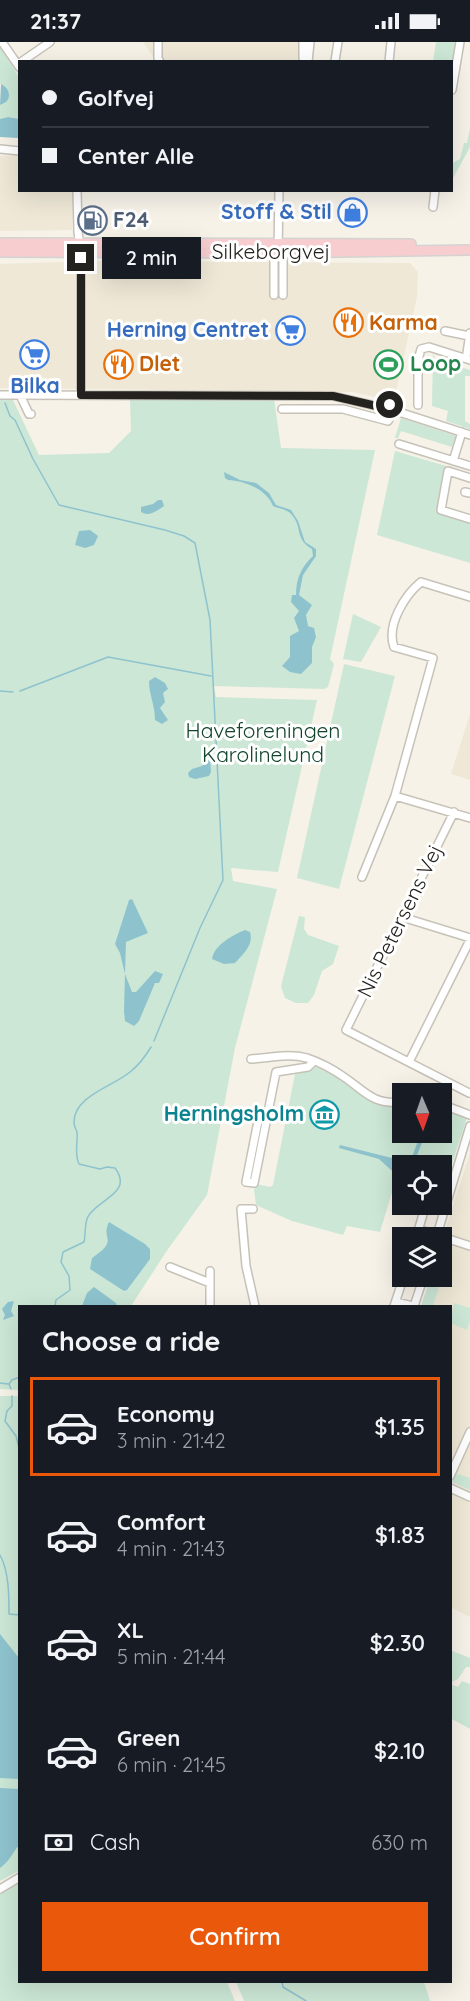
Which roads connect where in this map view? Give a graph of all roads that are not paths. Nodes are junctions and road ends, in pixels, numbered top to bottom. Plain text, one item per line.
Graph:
1 (2, 42) edge
2 (50, 42) edge
3 (158, 42) edge
4 (303, 42) edge
5 (310, 42) edge
6 (338, 42) edge
7 (392, 42) edge
8 (460, 42) edge
9 (25, 60) edge
10 (159, 60) edge
11 (305, 60) edge
12 (307, 60) edge
13 (335, 60) edge
14 (389, 60) edge
15 (18, 63) edge
16 (453, 84) edge
17 (0, 149) edge
18 (18, 151) edge
19 (77, 192) edge
20 (279, 192) edge
21 (435, 192) edge
22 (433, 207) dead end
23 (0, 243) edge
24 (470, 244) edge
25 (80, 247) junction
26 (278, 248) junction
27 (470, 249) edge
28 (0, 252) edge
29 (274, 295) dead end
30 (283, 295) dead end
31 (445, 331) dead end
32 (470, 334) edge
33 (468, 356) edge
34 (0, 395) edge
35 (20, 395) junction
36 (81, 395) junction
37 (390, 405) dead end
38 (418, 405) dead end
39 (282, 409) dead end
40 (31, 414) dead end
41 (462, 432) junction
42 (470, 435) edge
43 (399, 444) dead end
44 (453, 460) junction
45 (470, 466) edge
46 (470, 477) edge
47 (470, 519) edge
48 (470, 597) edge
49 (395, 796) junction
50 (454, 812) junction
51 (470, 818) edge
52 (362, 877) dead end
53 (402, 917) junction
54 (470, 939) edge
55 (251, 1059) dead end
56 (314, 1061) junction
57 (409, 1062) junction
58 (469, 1093) edge
59 (392, 1102) edge
60 (452, 1108) edge
61 (268, 1113) junction
62 (470, 1115) edge
63 (470, 1126) edge
64 (253, 1209) dead end
65 (439, 1227) edge
66 (452, 1241) edge
67 (470, 1246) edge
68 (170, 1268) dead end
69 (210, 1271) dead end
70 (210, 1283) junction
71 (400, 1287) edge
72 (420, 1287) edge
73 (395, 1304) edge
74 (210, 1305) edge
75 (255, 1305) edge
76 (414, 1305) edge
77 (470, 1432) edge
78 (452, 1472) edge
79 (452, 1489) edge
80 (470, 1497) edge
81 (18, 1878) edge
82 (0, 1889) edge

1 - 15 street
2 - 9 street
3 - 10 street
4 - 11 street
5 - 12 street
6 - 13 street
7 - 14 street
8 - 16 street
17 - 18 street
19 - 25 street
20 - 26 street
21 - 22 street
23 - 25 main road, Silkeborgvej
24 - 26 main road, Silkeborgvej
25 - 26 main road, Silkeborgvej
25 - 28 main road, Silkeborgvej
25 - 36 street
26 - 27 main road, Silkeborgvej
26 - 29 street
26 - 30 street
31 - 32 street
32 - 33 street
33 - 38 street
34 - 35 street
35 - 36 street
35 - 40 street
36 - 37 street
39 - 41 street
41 - 42 street
41 - 44 street
43 - 44 street
44 - 45 street
46 - 47 street
48 - 49 street
49 - 50 street
49 - 52 street
50 - 51 street
50 - 53 street, Nis Petersens Vej
53 - 54 street
53 - 57 street, Nis Petersens Vej
54 - 57 street
55 - 56 street
56 - 59 street
56 - 61 street
57 - 58 street
60 - 62 street
61 - 61 street
63 - 65 street
64 - 75 street
66 - 67 street
68 - 70 street
69 - 70 street
70 - 74 street
71 - 73 street
72 - 76 street
77 - 78 street
79 - 80 street
81 - 82 street

